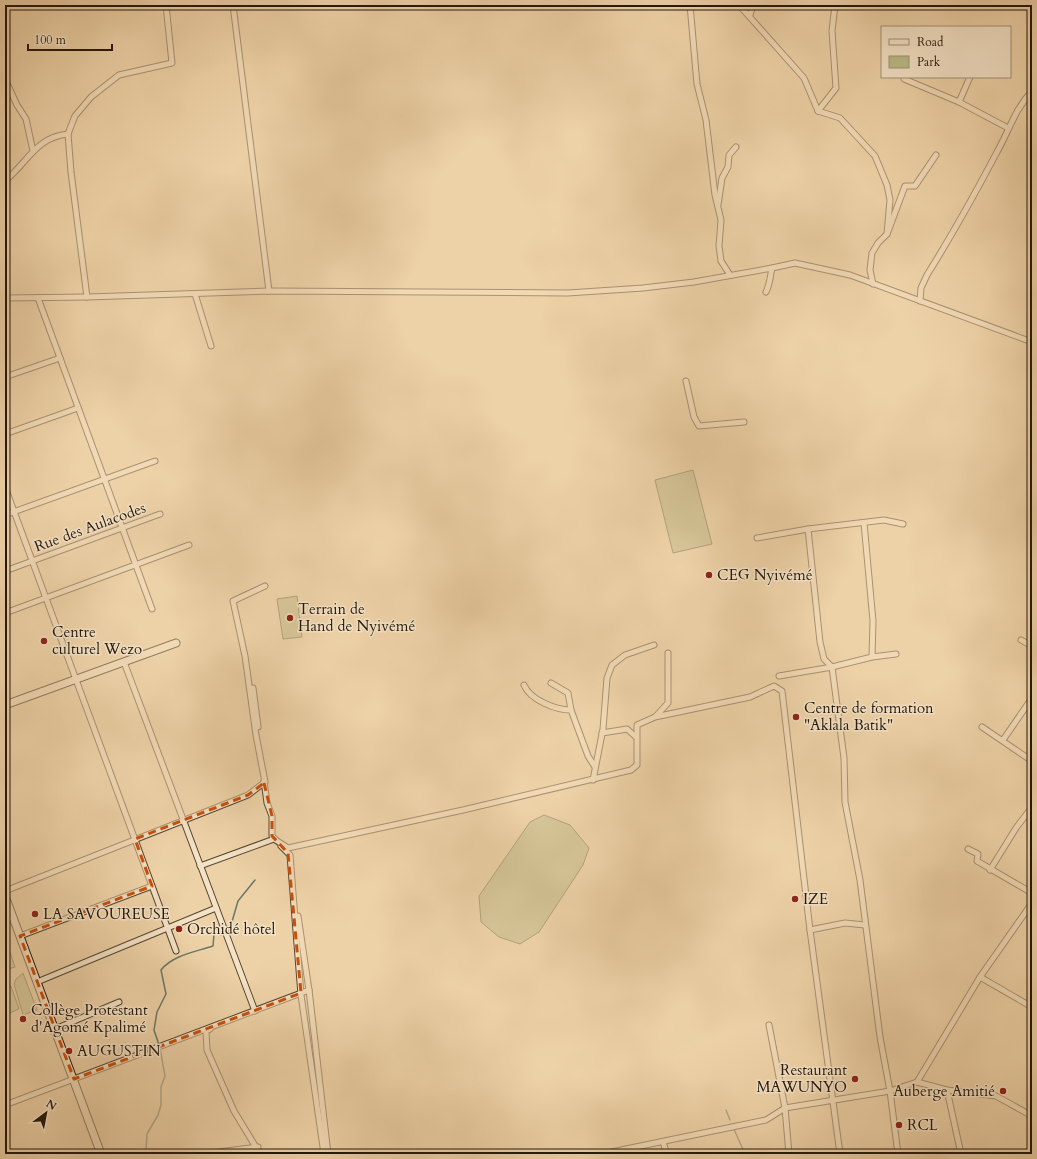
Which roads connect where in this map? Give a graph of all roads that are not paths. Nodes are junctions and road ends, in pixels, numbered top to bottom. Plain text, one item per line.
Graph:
1 (166, 5) edge
2 (233, 5) edge
3 (690, 5) edge
4 (739, 5) edge
5 (753, 5) edge
6 (835, 5) edge
7 (750, 15) junction
8 (904, 78) edge
9 (970, 78) edge
10 (5, 80) edge
11 (1032, 91) edge
12 (959, 102) junction
13 (818, 111) junction
14 (1008, 128) junction
15 (68, 134) junction
16 (736, 147) dead end
17 (34, 151) junction
18 (936, 155) dead end
19 (5, 181) edge
20 (718, 208) junction
21 (887, 234) junction
22 (772, 268) junction
23 (730, 275) junction
24 (873, 284) junction
25 (269, 291) junction
26 (766, 292) dead end
27 (195, 294) junction
28 (87, 297) junction
29 (5, 298) edge
30 (38, 298) junction
31 (920, 301) junction
32 (1032, 342) edge
33 (211, 346) dead end
34 (60, 358) junction
35 (5, 377) edge
36 (686, 381) dead end
37 (78, 408) junction
38 (744, 422) dead end
39 (5, 434) edge
40 (155, 461) dead end
41 (104, 479) junction
42 (5, 487) edge
43 (14, 512) junction
44 (160, 514) dead end
45 (5, 515) edge
46 (864, 523) junction
47 (903, 524) dead end
48 (122, 528) junction
49 (808, 529) junction
50 (757, 538) dead end
51 (189, 545) dead end
52 (32, 561) junction
53 (136, 565) junction
54 (5, 571) edge
55 (264, 586) dead end
56 (46, 598) junction
57 (152, 609) dead end
58 (5, 613) edge
59 (1021, 640) dead end
60 (176, 643) dead end
61 (654, 645) dead end
62 (1032, 646) edge
63 (668, 653) dead end
64 (896, 654) dead end
65 (872, 657) junction
66 (124, 662) junction
67 (832, 667) junction
68 (250, 671) dead end
69 (779, 676) dead end
70 (76, 680) junction
71 (551, 684) dead end
72 (524, 685) dead end
73 (1032, 698) edge
74 (5, 705) edge
75 (571, 710) junction
76 (655, 717) junction
77 (982, 727) dead end
78 (602, 733) junction
79 (636, 738) junction
80 (1003, 740) junction
81 (1032, 761) edge
82 (595, 767) junction
83 (593, 780) junction
84 (1032, 807) edge
85 (183, 820) junction
86 (135, 839) junction
87 (288, 848) junction
88 (968, 848) dead end
89 (200, 866) junction
90 (990, 870) junction
91 (152, 886) junction
92 (5, 890) edge
93 (1032, 893) edge
94 (5, 896) edge
95 (1032, 903) edge
96 (216, 908) junction
97 (865, 925) junction
98 (167, 928) junction
99 (810, 930) junction
100 (20, 936) junction
101 (176, 951) dead end
102 (980, 977) junction
103 (37, 982) junction
104 (309, 990) junction
105 (301, 994) junction
106 (119, 1002) dead end
107 (1032, 1007) edge
108 (255, 1011) junction
109 (769, 1025) dead end
110 (54, 1029) junction
111 (210, 1058) dead end
112 (74, 1079) junction
113 (917, 1082) junction
114 (947, 1090) junction
115 (890, 1091) junction
116 (832, 1102) junction
117 (5, 1105) edge
118 (785, 1108) junction
119 (1032, 1116) edge
120 (663, 1142) junction
121 (258, 1147) junction
122 (101, 1154) edge
123 (202, 1154) edge
124 (261, 1154) edge
125 (324, 1154) edge
126 (328, 1154) edge
127 (606, 1154) edge
128 (667, 1154) edge
129 (789, 1154) edge
130 (840, 1154) edge
131 (898, 1154) edge
132 (961, 1154) edge

1 - 15 street
2 - 25 street
3 - 20 street
4 - 7 street
5 - 7 street
6 - 13 street
7 - 13 street
8 - 12 street
9 - 12 street
10 - 17 street
11 - 14 street
12 - 14 street
13 - 21 street
14 - 31 street
15 - 17 street
15 - 28 street
16 - 20 street
17 - 19 street
18 - 21 street
20 - 23 street
21 - 24 street
22 - 23 street
22 - 24 street
22 - 26 street
23 - 25 street
24 - 31 street
25 - 27 street
27 - 28 street
27 - 33 street
28 - 30 street
29 - 30 street
30 - 34 street
31 - 32 street
34 - 35 street
34 - 37 street
36 - 38 street
37 - 39 street
37 - 41 street
40 - 41 street
41 - 43 street
41 - 48 street
42 - 43 street
43 - 45 street
43 - 52 street
44 - 48 street, Rue des Aulacodes
46 - 47 street
46 - 49 street
46 - 65 street
48 - 52 street, Rue des Aulacodes
48 - 53 street
49 - 50 street
49 - 67 street
51 - 53 street
52 - 54 street, Rue des Aulacodes
52 - 56 street
53 - 56 street
53 - 57 street
55 - 85 street
56 - 58 street
56 - 70 street
59 - 62 street
60 - 66 main road
61 - 78 street
63 - 76 street
64 - 65 street
65 - 67 street
66 - 70 main road
66 - 85 street
67 - 69 street
67 - 97 street
68 - 105 street
70 - 74 main road
70 - 86 street
71 - 75 street
72 - 75 street
73 - 80 street
75 - 82 street
76 - 79 street
76 - 99 street
77 - 80 street
78 - 79 street
78 - 82 street
79 - 83 street
80 - 81 street
82 - 83 street
83 - 87 street
84 - 90 street
85 - 86 street
85 - 89 street
86 - 91 street
86 - 92 street
87 - 89 street
87 - 104 street
88 - 90 street
89 - 96 street
90 - 93 street
91 - 98 street
91 - 100 street
94 - 100 main road
95 - 102 street
96 - 98 street
96 - 108 street
97 - 99 street
97 - 115 street
98 - 101 street
98 - 103 street
99 - 116 street
100 - 103 main road
102 - 107 street
102 - 113 street
103 - 110 main road
104 - 108 street
104 - 126 street
105 - 108 street
105 - 125 street
106 - 110 street
108 - 112 street
108 - 124 street
109 - 118 street
110 - 112 main road
111 - 121 street
112 - 117 street
112 - 122 main road
113 - 114 street
113 - 115 street
114 - 119 street
114 - 132 street
115 - 116 street
115 - 131 street
116 - 118 street
116 - 130 street
118 - 120 street
118 - 129 street
120 - 127 street
120 - 128 street
121 - 123 street
121 - 124 street

